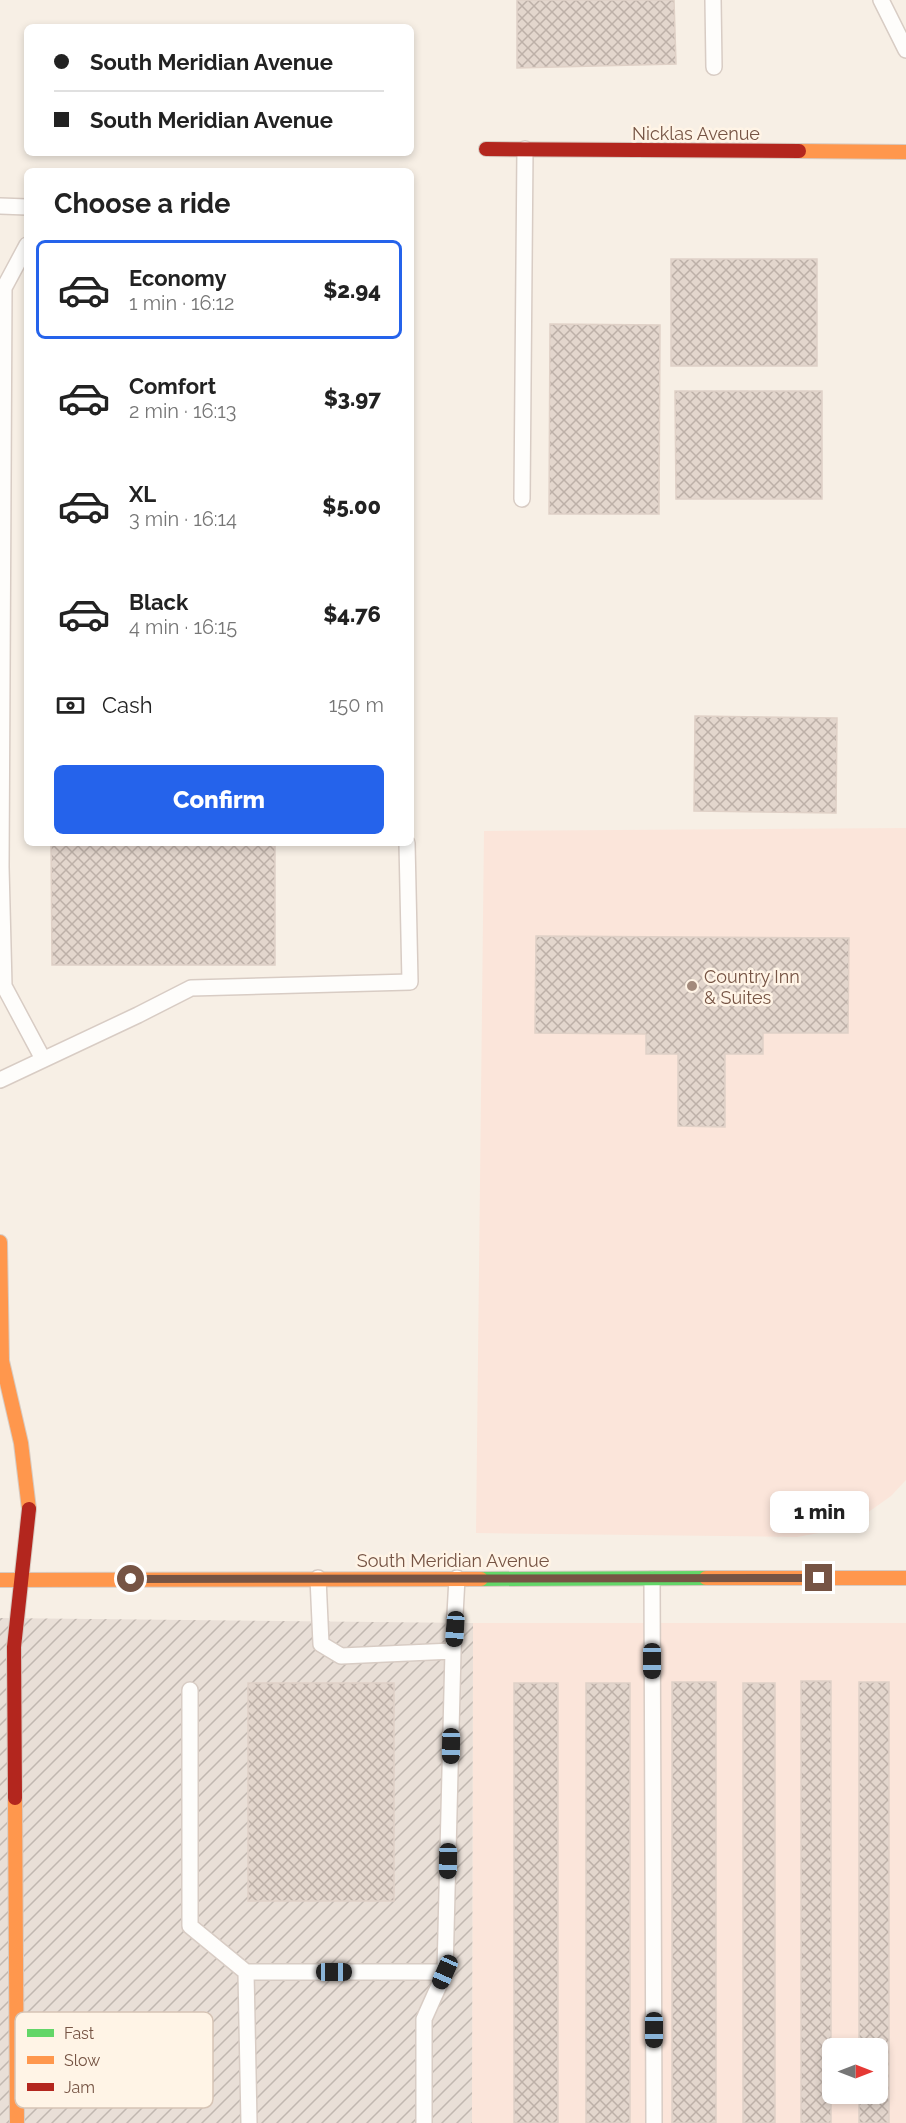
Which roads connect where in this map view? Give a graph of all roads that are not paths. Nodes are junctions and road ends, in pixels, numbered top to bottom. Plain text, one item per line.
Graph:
1 (713, 0) edge
2 (881, 0) edge
3 (906, 50) edge
4 (714, 67) dead end
5 (486, 149) dead end
6 (525, 149) junction
7 (906, 152) edge
8 (0, 206) edge
9 (24, 207) edge
10 (24, 251) edge
11 (522, 500) dead end
12 (407, 846) edge
13 (43, 1059) junction
14 (0, 1080) edge
15 (0, 1242) edge
16 (318, 1578) junction
17 (457, 1578) junction
18 (906, 1578) edge
19 (652, 1579) junction
20 (0, 1580) edge
21 (20, 1580) junction
22 (453, 1651) junction
23 (190, 1690) dead end
24 (16, 1754) junction
25 (0, 1755) edge
26 (0, 1935) edge
27 (17, 1935) junction
28 (246, 1972) junction
29 (445, 1972) junction
30 (17, 2012) edge
31 (249, 2123) edge
32 (424, 2123) edge
33 (654, 2123) edge

1 - 4 lane
2 - 3 lane
5 - 6 street, Nicklas Avenue
6 - 7 street, Nicklas Avenue
6 - 11 lane
8 - 9 lane
10 - 13 lane
12 - 13 lane
13 - 14 lane
15 - 21 street
16 - 17 street, South Meridian Avenue
16 - 21 street, South Meridian Avenue
16 - 22 lane
17 - 19 street, South Meridian Avenue
17 - 22 lane
18 - 19 street, South Meridian Avenue
19 - 33 lane
20 - 21 street, South Meridian Avenue
21 - 24 street
22 - 29 lane
23 - 28 lane
24 - 25 lane
24 - 27 street
26 - 27 lane
27 - 30 street
28 - 29 lane
28 - 31 lane
29 - 32 lane

